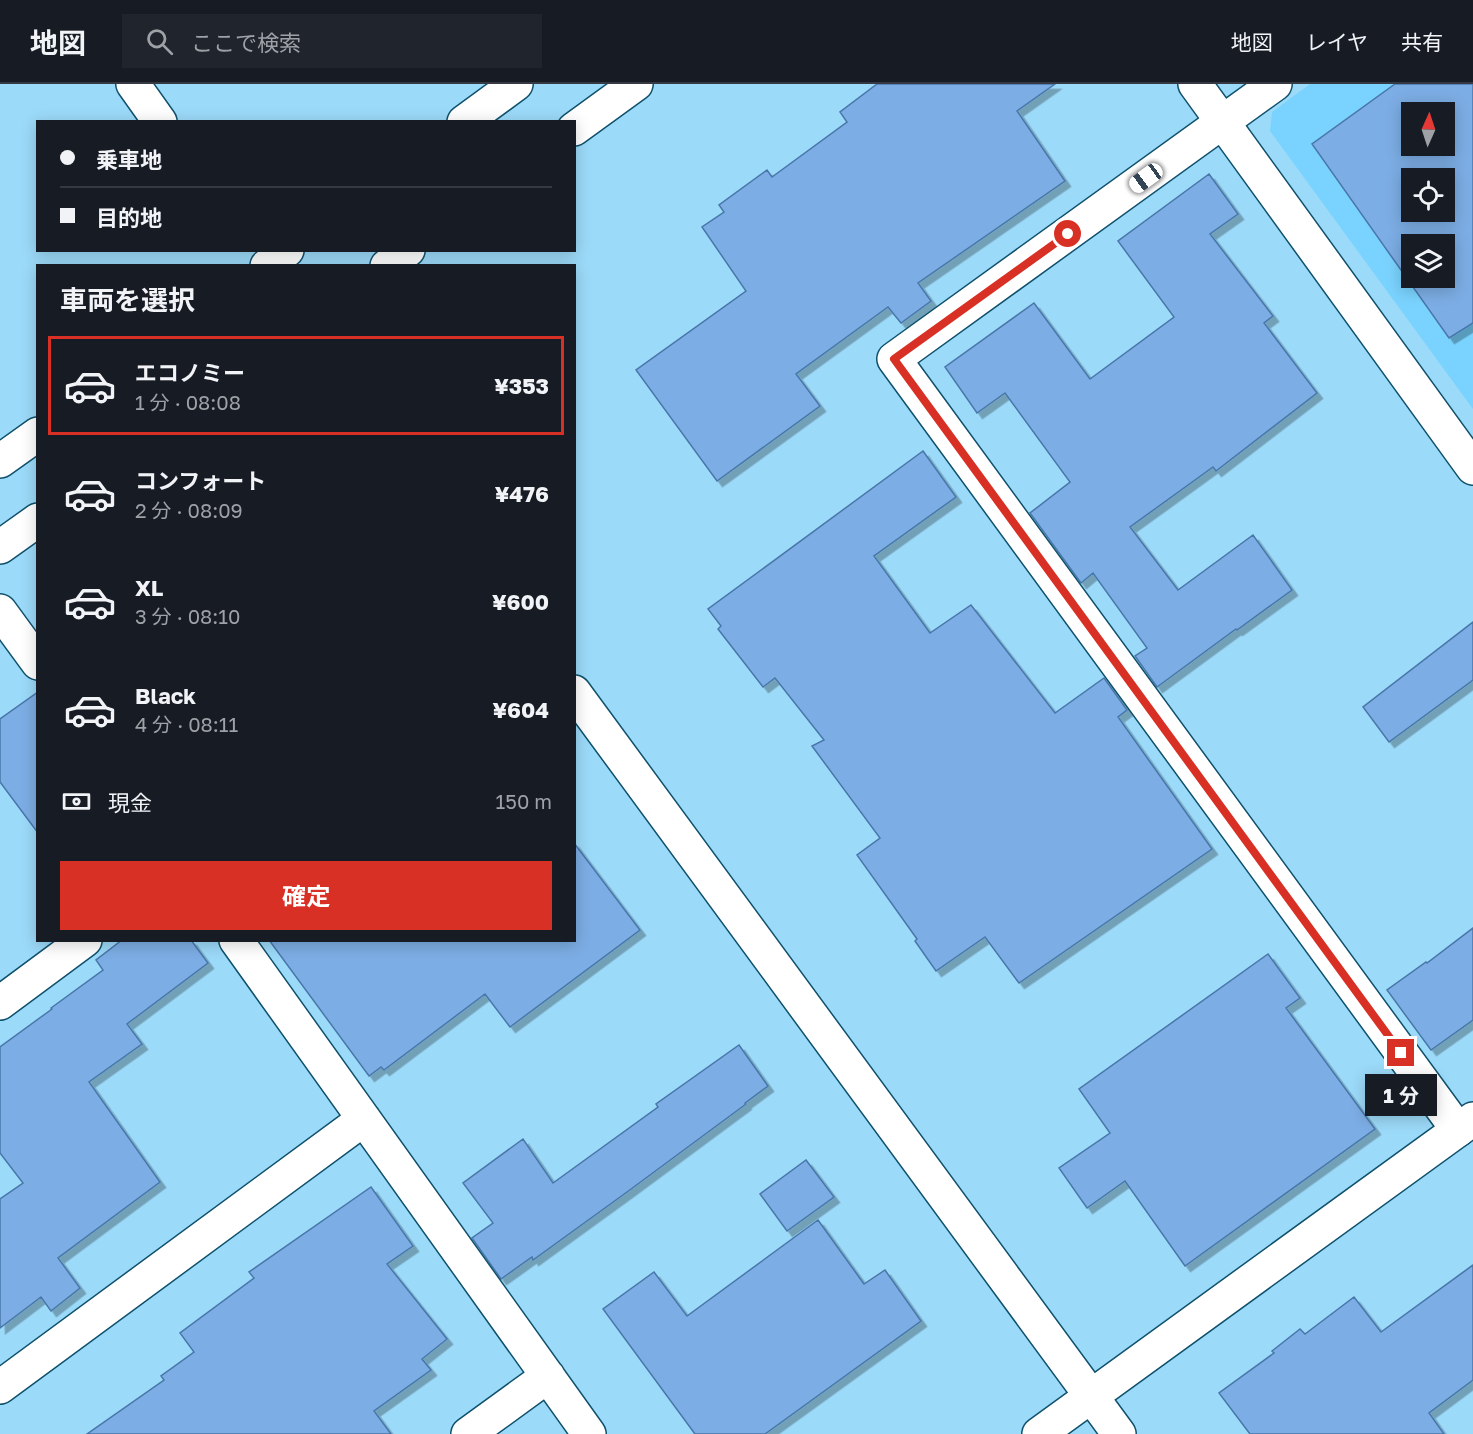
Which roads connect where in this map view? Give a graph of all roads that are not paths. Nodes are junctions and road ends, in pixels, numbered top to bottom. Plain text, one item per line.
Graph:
1 (133, 84) edge
2 (516, 84) edge
3 (636, 84) edge
4 (1195, 84) edge
5 (1275, 84) edge
6 (159, 120) edge
7 (467, 120) edge
8 (1223, 122) junction
9 (576, 128) edge
10 (284, 252) edge
11 (405, 252) edge
12 (268, 264) edge
13 (390, 264) edge
14 (36, 435) edge
15 (0, 461) edge
16 (1473, 468) edge
17 (36, 521) edge
18 (0, 547) edge
19 (0, 611) edge
20 (36, 660) edge
21 (576, 695) edge
22 (82, 942) edge
23 (237, 942) edge
24 (0, 1003) edge
25 (364, 1119) junction
26 (1465, 1124) edge
27 (548, 1376) junction
28 (0, 1387) edge
29 (1092, 1396) junction
30 (468, 1434) edge
31 (589, 1434) edge
32 (1040, 1434) edge
33 (1119, 1434) edge

1 - 6 street
2 - 7 street
3 - 9 street
4 - 8 street
5 - 8 street
8 - 16 street
8 - 26 street
10 - 12 street
11 - 13 street
14 - 15 street
17 - 18 street
19 - 20 street
21 - 29 street
22 - 24 street
23 - 25 street
25 - 27 street
25 - 28 street
26 - 29 street
27 - 30 street
27 - 31 street
29 - 32 street
29 - 33 street

